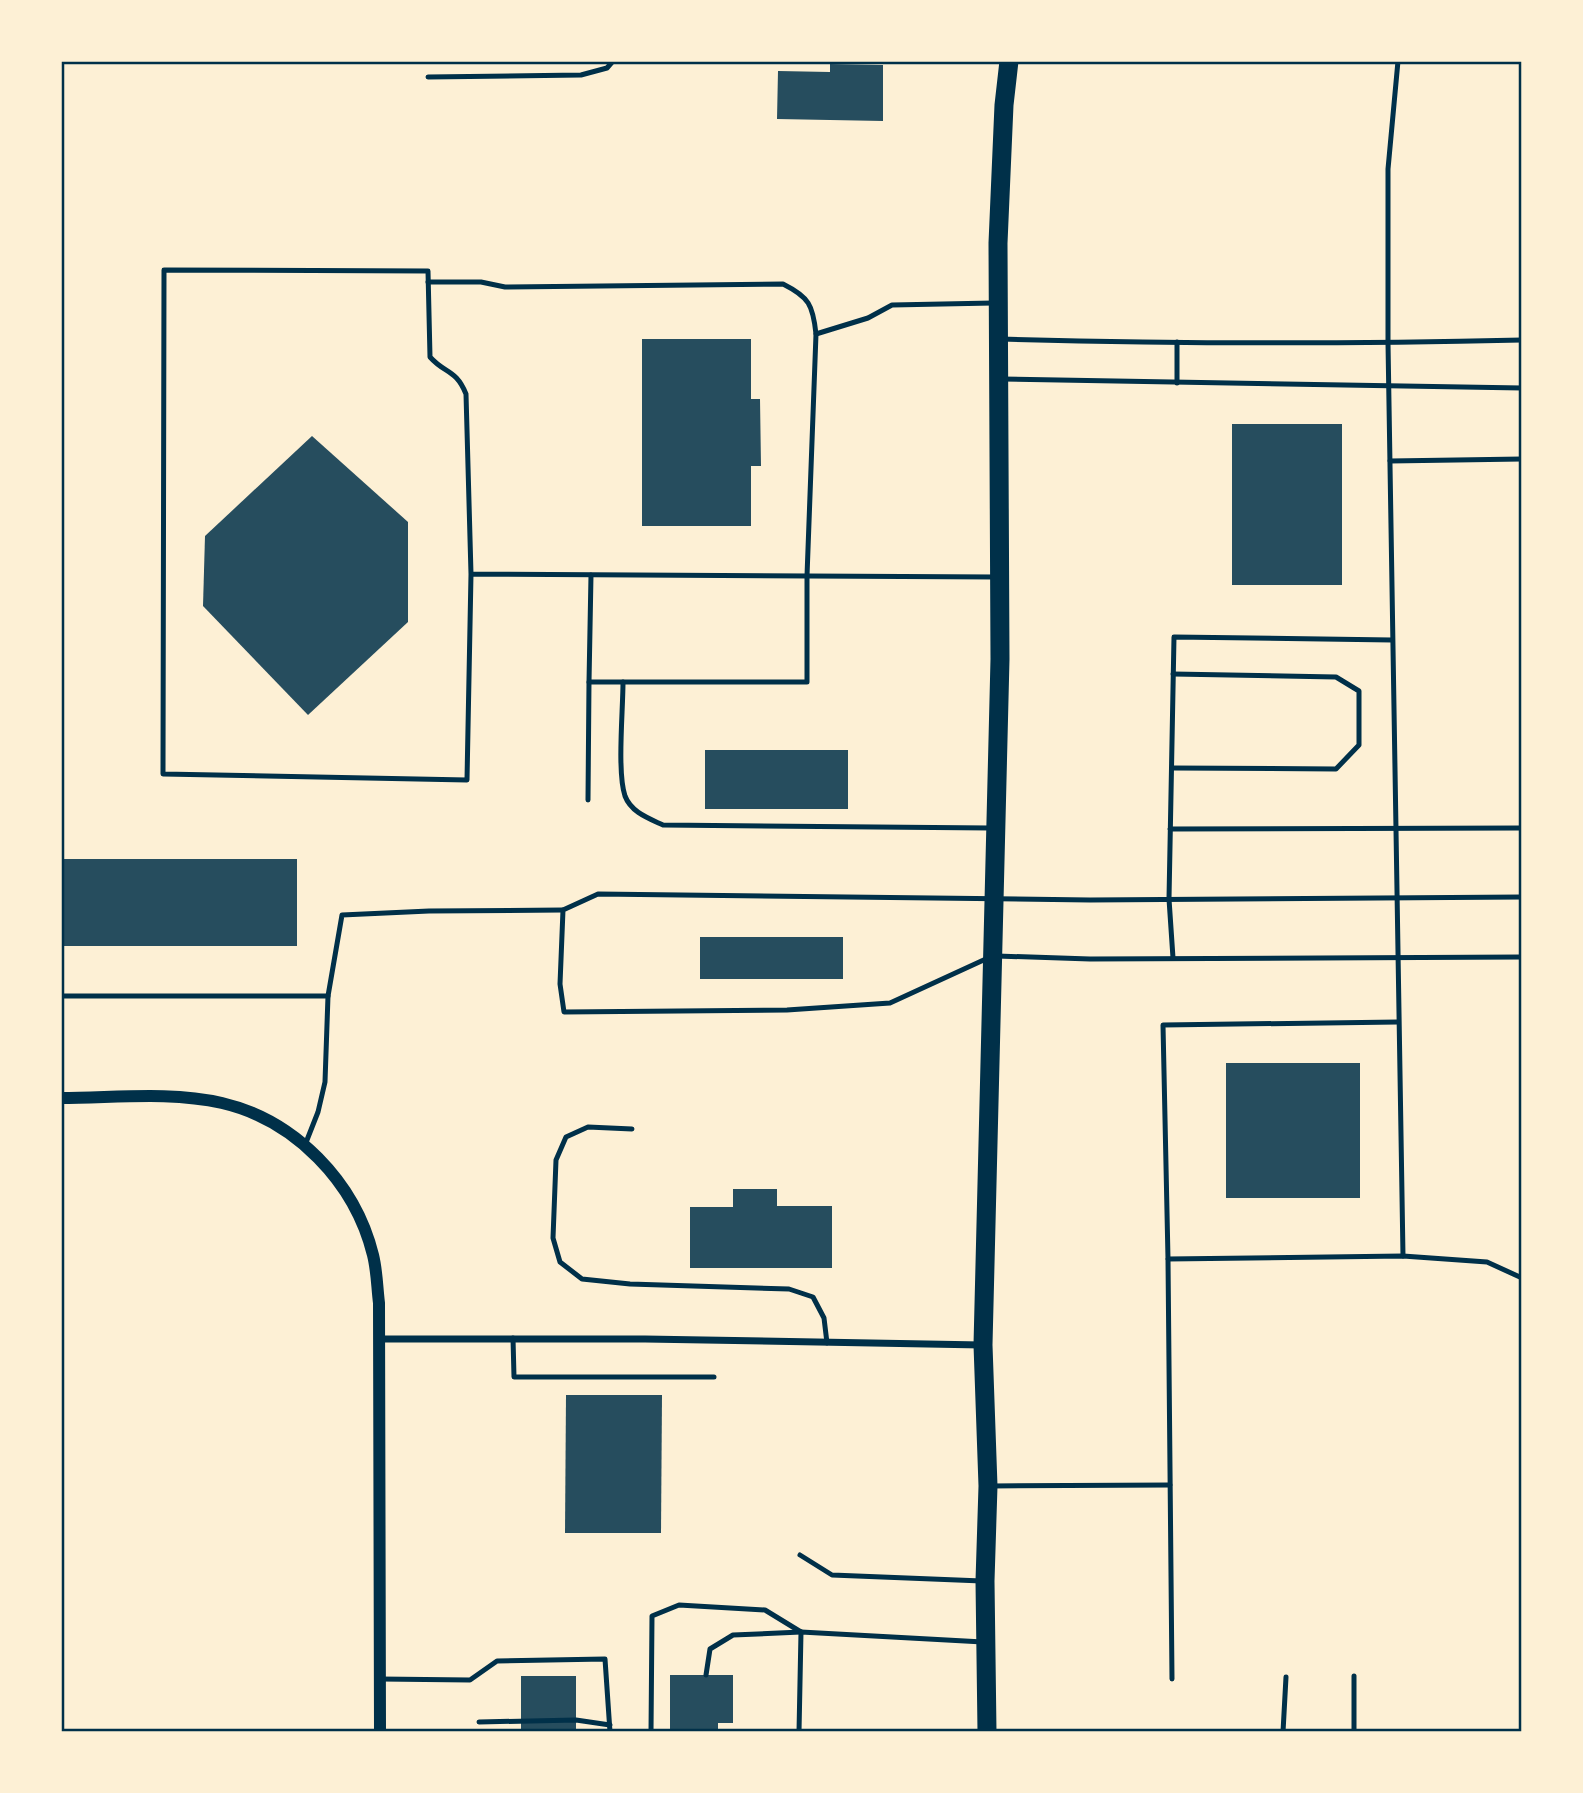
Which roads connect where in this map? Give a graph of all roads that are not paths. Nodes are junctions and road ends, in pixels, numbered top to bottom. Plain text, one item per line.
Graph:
1 (613, 61) edge
2 (1009, 61) edge
3 (1398, 61) edge
4 (428, 77) dead end
5 (428, 282) junction
6 (998, 303) junction
7 (816, 334) junction
8 (998, 339) junction
9 (1522, 340) edge
10 (1177, 342) junction
11 (1388, 343) junction
12 (999, 379) junction
13 (1177, 383) junction
14 (1389, 385) junction
15 (1522, 388) edge
16 (1522, 459) edge
17 (1390, 461) junction
18 (471, 574) junction
19 (591, 575) junction
20 (807, 576) junction
21 (999, 577) junction
22 (1392, 640) junction
23 (1173, 674) junction
24 (589, 682) junction
25 (623, 682) junction
26 (1171, 768) junction
27 (588, 800) dead end
28 (996, 828) junction
29 (1522, 828) edge
30 (1170, 829) junction
31 (1395, 830) junction
32 (1396, 897) junction
33 (1522, 897) edge
34 (994, 898) junction
35 (1169, 899) junction
36 (563, 910) junction
37 (992, 956) junction
38 (1397, 957) junction
39 (1522, 957) edge
40 (1173, 958) junction
41 (61, 996) edge
42 (328, 996) junction
43 (1398, 1022) junction
44 (61, 1098) edge
45 (632, 1129) dead end
46 (305, 1145) junction
47 (1403, 1256) junction
48 (1168, 1259) junction
49 (1522, 1278) edge
50 (513, 1338) junction
51 (379, 1339) junction
52 (827, 1343) junction
53 (983, 1345) junction
54 (714, 1377) dead end
55 (1170, 1485) junction
56 (988, 1486) junction
57 (800, 1555) dead end
58 (985, 1581) junction
59 (802, 1632) junction
60 (986, 1642) junction
61 (706, 1675) dead end
62 (1354, 1676) dead end
63 (1286, 1677) dead end
64 (380, 1679) junction
65 (1171, 1679) dead end
66 (479, 1723) dead end
67 (610, 1729) edge
68 (380, 1732) edge
69 (651, 1732) edge
70 (799, 1732) edge
71 (987, 1732) edge
72 (1283, 1732) edge
73 (1354, 1732) edge

1 - 4 lane
2 - 6 highway
3 - 11 lane
5 - 7 lane
5 - 18 lane
5 - 18 lane
6 - 7 lane
6 - 8 highway
7 - 20 lane
8 - 10 lane
8 - 12 highway
9 - 11 lane
10 - 11 lane
10 - 13 lane
11 - 14 lane
12 - 13 lane
12 - 21 highway
13 - 14 lane
14 - 15 lane
14 - 17 lane
16 - 17 lane
17 - 22 lane
18 - 19 lane
19 - 20 lane
19 - 24 lane
20 - 21 lane
20 - 25 lane
21 - 28 highway
22 - 23 lane
22 - 31 lane
23 - 26 lane
23 - 26 lane
24 - 25 lane
24 - 27 lane
25 - 28 lane
26 - 30 lane
28 - 34 highway
29 - 31 lane
30 - 31 lane
30 - 35 lane
31 - 32 lane
32 - 33 lane
32 - 35 lane
32 - 38 lane
34 - 35 lane
34 - 36 lane
34 - 37 highway
35 - 40 lane
36 - 37 lane
36 - 42 lane
37 - 40 lane
37 - 53 highway
38 - 39 lane
38 - 40 lane
38 - 43 lane
41 - 42 lane
42 - 46 lane
43 - 47 lane
43 - 48 lane
44 - 46 street
45 - 52 lane
46 - 51 street
47 - 48 lane
47 - 49 lane
48 - 55 lane
50 - 51 street
50 - 52 street
50 - 54 lane
51 - 64 street
52 - 53 street
53 - 56 highway
55 - 56 lane
55 - 65 lane
56 - 58 highway
57 - 58 lane
58 - 60 highway
59 - 60 lane
59 - 61 lane
59 - 69 lane
59 - 70 lane
60 - 71 highway
62 - 73 lane
63 - 72 lane
64 - 67 lane
64 - 68 street
66 - 67 lane

